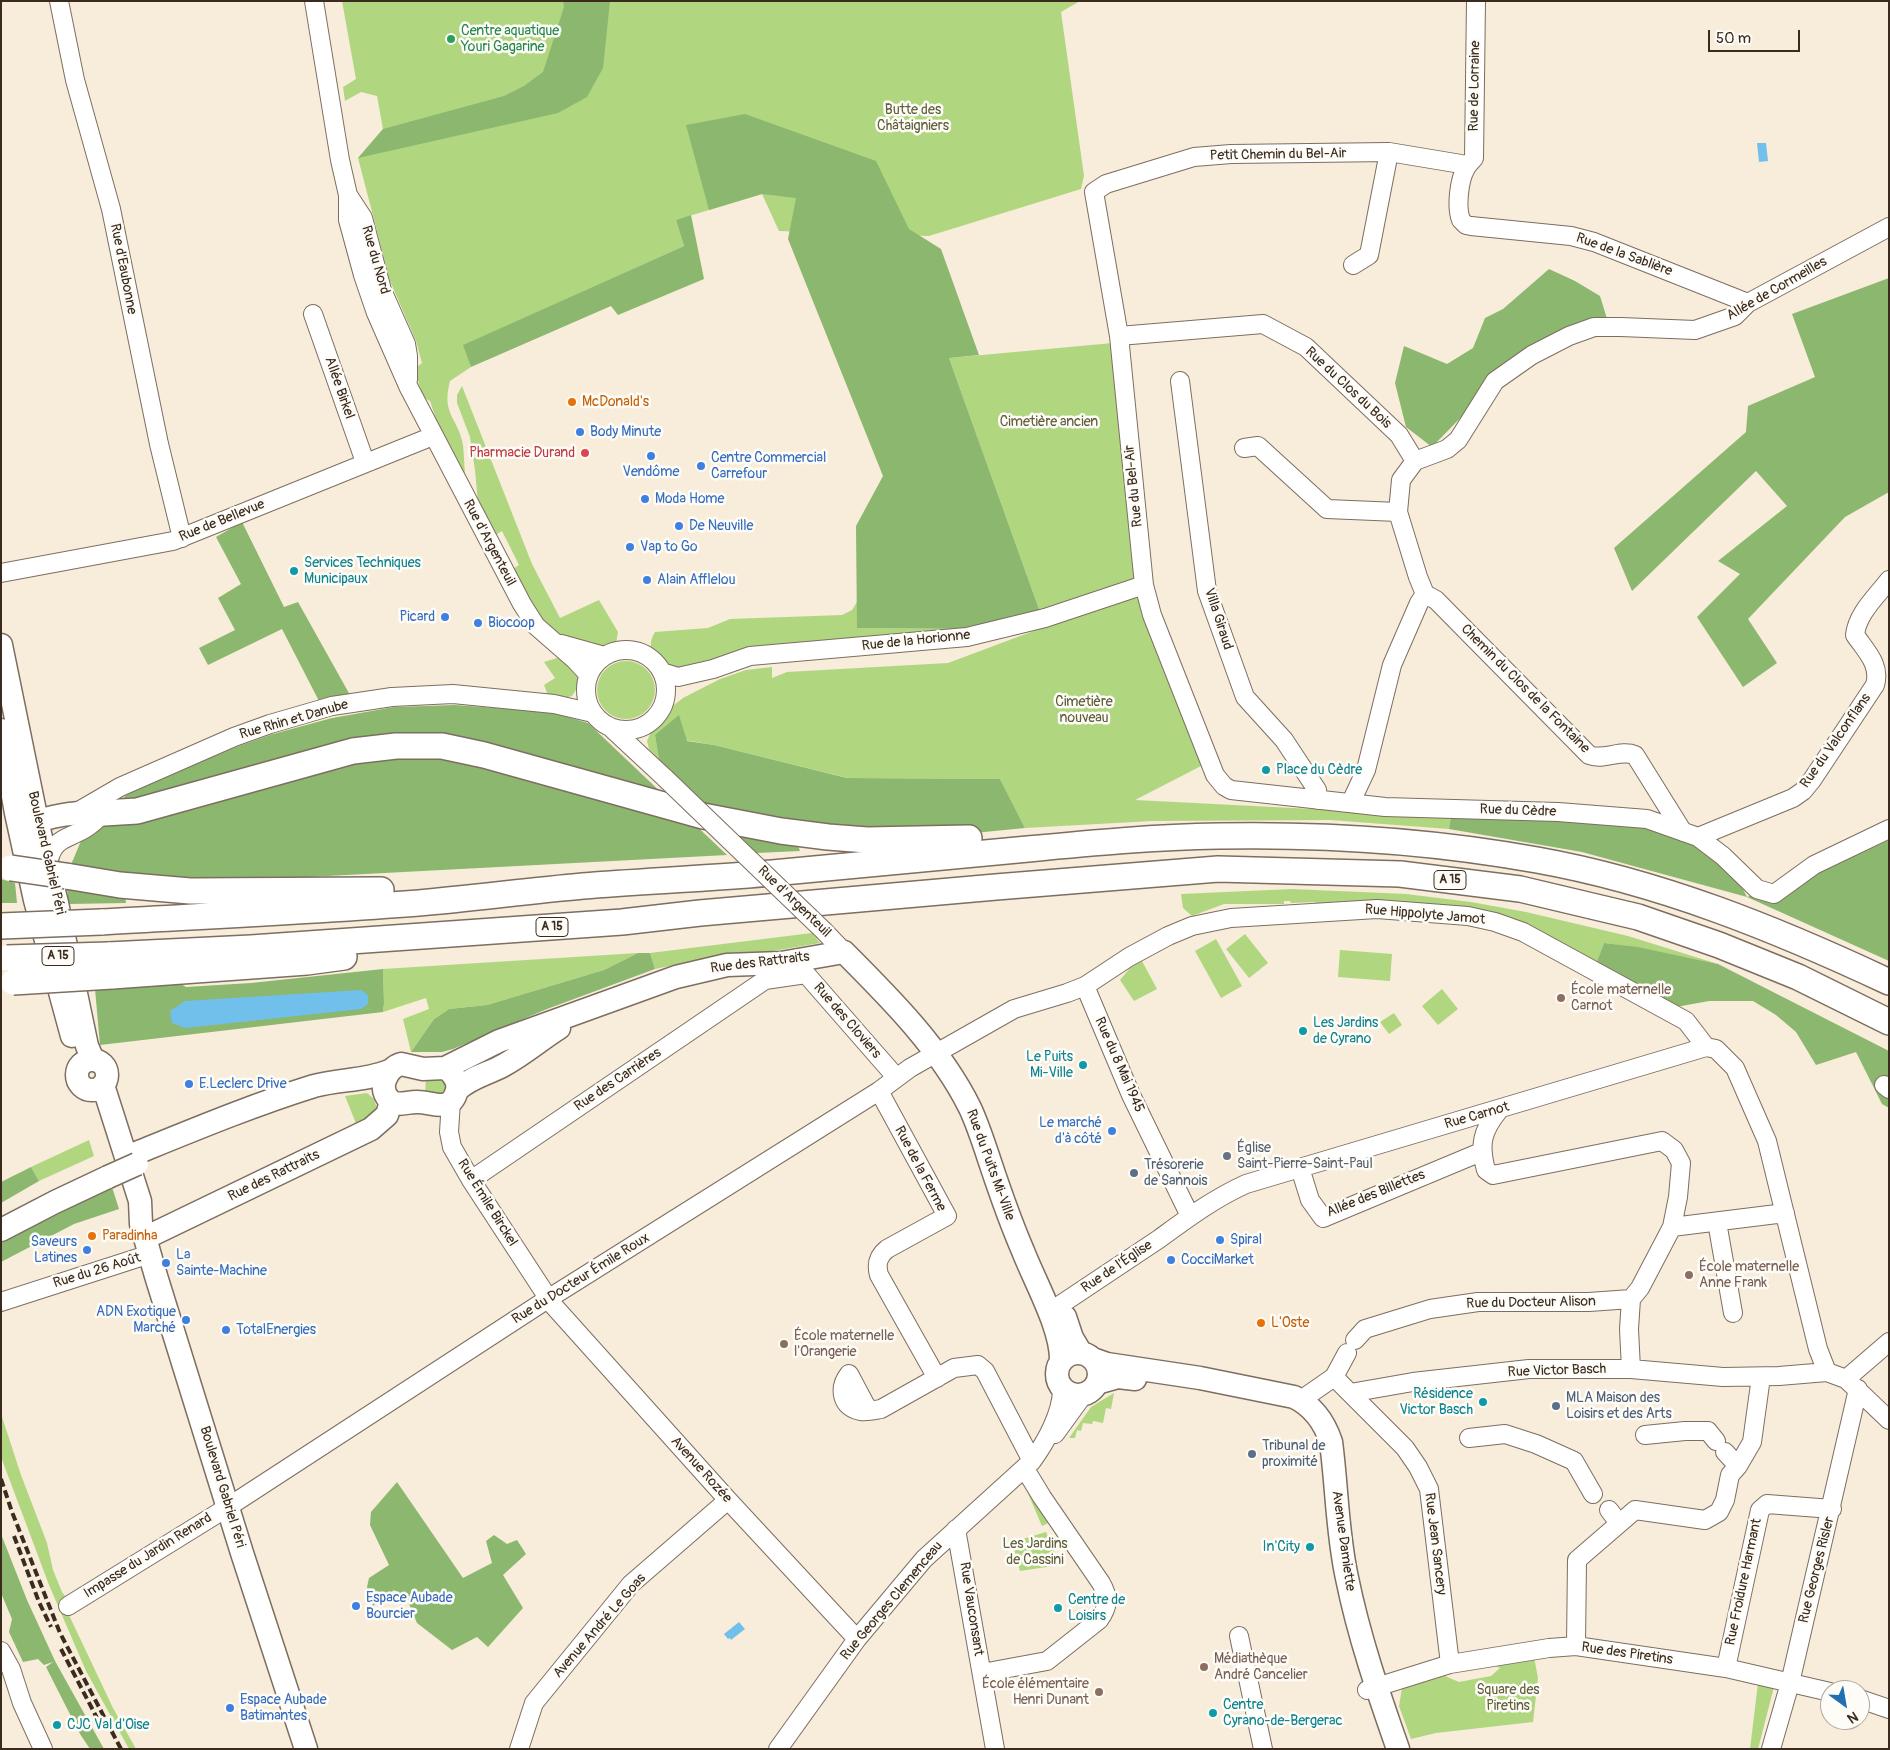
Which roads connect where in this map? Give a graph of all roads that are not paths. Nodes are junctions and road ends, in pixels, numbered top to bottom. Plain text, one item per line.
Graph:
1 (59, 1) edge
2 (314, 1) edge
3 (1476, 1) edge
4 (1389, 152) junction
5 (1466, 168) junction
6 (1094, 192) joint
7 (1889, 227) edge
8 (1353, 265) dead end
9 (1748, 303) junction
10 (313, 314) dead end
11 (1120, 336) junction
12 (1180, 381) dead end
13 (433, 436) junction
14 (1244, 448) dead end
15 (365, 462) junction
16 (1415, 462) junction
17 (1398, 512) junction
18 (182, 538) junction
19 (1, 573) edge
20 (1889, 580) edge
21 (1144, 585) junction
22 (1426, 594) junction
23 (555, 642) junction
24 (1, 645) edge
25 (604, 656) junction
26 (713, 669) junction
27 (662, 672) junction
28 (589, 675) junction
29 (586, 693) junction
30 (665, 700) junction
31 (5, 704) edge
32 (554, 704) junction
33 (594, 713) junction
34 (609, 726) junction
35 (642, 726) junction
36 (1, 730) edge
37 (643, 759) junction
38 (159, 769) junction
39 (1318, 800) junction
40 (1351, 802) junction
41 (78, 812) junction
42 (104, 813) junction
43 (1889, 829) edge
44 (35, 835) junction
45 (1691, 835) junction
46 (1020, 850) junction
47 (6, 867) edge
48 (57, 870) junction
49 (581, 887) junction
50 (1, 926) edge
51 (844, 952) junction
52 (4, 958) edge
53 (110, 966) junction
54 (765, 980) joint
55 (7, 982) edge
56 (1889, 982) edge
57 (1085, 986) junction
58 (620, 996) junction
59 (1889, 1022) edge
60 (1706, 1047) junction
61 (935, 1053) junction
62 (87, 1063) junction
63 (445, 1068) junction
64 (389, 1071) junction
65 (896, 1077) junction
66 (879, 1091) junction
67 (454, 1095) junction
68 (389, 1098) junction
69 (1499, 1110) junction
70 (1481, 1152) junction
71 (135, 1159) junction
72 (1300, 1168) junction
73 (106, 1172) junction
74 (471, 1180) junction
75 (1246, 1184) joint
76 (1785, 1213) junction
77 (1190, 1216) junction
78 (1, 1218) edge
79 (1718, 1222) junction
80 (1672, 1227) junction
81 (1, 1230) edge
82 (145, 1239) junction
83 (45, 1287) junction
84 (1, 1299) edge
85 (548, 1299) junction
86 (1631, 1299) junction
87 (1, 1302) edge
88 (1733, 1314) dead end
89 (1057, 1315) junction
90 (1889, 1342) edge
91 (1078, 1358) junction
92 (1631, 1369) junction
93 (1827, 1372) junction
94 (1334, 1377) junction
95 (1761, 1377) junction
96 (937, 1378) junction
97 (1852, 1384) junction
98 (1062, 1389) junction
99 (1090, 1389) junction
100 (1350, 1393) junction
101 (1301, 1400) junction
102 (871, 1410) dead end
103 (1889, 1420) edge
104 (1645, 1435) dead end
105 (1469, 1438) dead end
106 (1042, 1446) junction
107 (1028, 1465) junction
108 (1738, 1466) junction
109 (1594, 1494) dead end
110 (728, 1500) junction
111 (228, 1508) junction
112 (1832, 1509) junction
113 (956, 1529) junction
114 (68, 1606) dead end
115 (1239, 1636) dead end
116 (857, 1638) junction
117 (1576, 1646) junction
118 (1, 1651) edge
119 (1450, 1664) junction
120 (1726, 1668) junction
121 (982, 1673) junction
122 (1790, 1683) junction
123 (1371, 1689) junction
124 (1820, 1690) edge
125 (1870, 1702) edge
126 (1889, 1709) edge
127 (42, 1749) edge
128 (306, 1749) edge
129 (519, 1749) edge
130 (778, 1749) edge
131 (995, 1749) edge
132 (1263, 1749) edge
133 (1388, 1749) edge
134 (1398, 1749) edge
135 (1771, 1749) edge

1 - 18 street, Rue d'Eaubonne
2 - 13 street, Rue du Nord
3 - 5 street, Rue de Lorraine
4 - 5 street, Petit Chemin du Bel-Air
4 - 6 street, Petit Chemin du Bel-Air
4 - 8 street
5 - 9 street, Rue de la Sablière
6 - 11 street, Rue du Bel-Air
7 - 9 street, Allée de Cormeilles
9 - 16 street, Allée de Cormeilles
10 - 15 street, Allée Birkel
11 - 16 street, Rue du Clos du Bois
11 - 21 street, Rue du Bel-Air
12 - 39 street, Villa Giraud
13 - 15 street, Rue de Bellevue
13 - 23 street, Rue d'Argenteuil
14 - 17 street
15 - 18 street, Rue de Bellevue
16 - 17 street
17 - 22 street
18 - 19 street, Rue de Bellevue
20 - 45 street, Rue du Valconflans
21 - 26 street, Rue de la Horionne
21 - 39 street, Rue du Bel-Air
22 - 40 street
22 - 45 street, Chemin du Clos de la Fontaine
23 - 25 street, Rue d'Argenteuil
23 - 28 street, Rue d'Argenteuil
24 - 31 main road, Boulevard Gabriel Péri
25 - 27 street
25 - 28 street
26 - 27 street, Rue de la Horionne
26 - 30 street, Rue de la Horionne
27 - 30 street
28 - 29 street
29 - 32 street, Rue Rhin et Danube
29 - 33 street
30 - 35 street
31 - 44 main road, Boulevard Gabriel Péri
32 - 33 street, Rue Rhin et Danube
32 - 38 street, Rue Rhin et Danube
33 - 34 street
34 - 35 street
34 - 37 street, Rue d'Argenteuil
35 - 37 street
36 - 44 main road, Boulevard Gabriel Péri
37 - 51 street, Rue d'Argenteuil, bridge
38 - 41 street, Rue Rhin et Danube
38 - 42 street, Rue Rhin et Danube
39 - 40 street
40 - 45 street, Rue du Cèdre
41 - 42 main road
41 - 44 main road
42 - 44 street, Rue Rhin et Danube
42 - 46 highway
43 - 45 street
44 - 48 main road, Boulevard Gabriel Péri
44 - 62 main road, Boulevard Gabriel Péri
46 - 49 highway
46 - 56 highway
47 - 48 highway, bridge
48 - 49 highway
48 - 62 main road, Boulevard Gabriel Péri
49 - 50 highway, bridge
51 - 58 main road, Rue des Rattraits
51 - 61 main road, Rue d'Argenteuil
52 - 53 highway, A 15, bridge
53 - 55 highway, bridge
53 - 59 highway, A 15
54 - 65 street, Rue des Cloviers
54 - 74 street, Rue des Carrières
57 - 60 street, Rue Hippolyte Jamot
57 - 61 street, Rue du Docteur Émile Roux
57 - 77 street, Rue du 8 Mai 1945
58 - 63 main road, Rue des Rattraits
58 - 67 main road, Rue des Rattraits
60 - 69 street, Rue Carnot
60 - 76 street, Rue Hippolyte Jamot
61 - 65 street, Rue du Docteur Émile Roux
61 - 89 main road, Rue du Puits Mi-Ville
62 - 82 main road, Boulevard Gabriel Péri
63 - 64 main road
63 - 67 main road
64 - 68 main road
64 - 71 main road
65 - 66 street, Rue du Docteur Émile Roux
66 - 85 street, Rue du Docteur Émile Roux
66 - 96 street, Rue de la Ferme
67 - 68 main road
67 - 74 street, Rue Émile Birckel
68 - 71 main road
68 - 82 main road, Rue des Rattraits
69 - 70 street
69 - 72 street, Rue Carnot
70 - 72 street, Allée des Billettes
70 - 80 street
71 - 73 main road, bridge
72 - 75 street, Rue Carnot
73 - 78 main road
73 - 81 main road
74 - 85 street, Rue Émile Birckel
75 - 77 street, Rue de l'Église
76 - 79 street
76 - 93 street, Rue Hippolyte Jamot
77 - 89 street, Rue de l'Église
79 - 80 street
79 - 88 street
80 - 86 street
82 - 83 street, Rue du 26 Août
82 - 111 main road, Boulevard Gabriel Péri
83 - 84 street, Rue du 26 Août
83 - 87 street, Rue du 26 Août
85 - 110 street, Avenue Rozée
85 - 111 street, Rue du Docteur Émile Roux
86 - 92 street
86 - 94 street, Rue du Docteur Alison
89 - 91 main road
90 - 97 street
91 - 98 main road
91 - 99 main road
91 - 101 main road, Avenue Damiette
92 - 95 street, Rue Victor Basch
92 - 100 street, Rue Victor Basch
93 - 95 street, Rue Victor Basch
93 - 97 street
94 - 100 street
94 - 101 street
95 - 108 street
96 - 102 street
96 - 107 street
97 - 103 street
97 - 112 street, Rue Georges Risler
98 - 99 main road
98 - 106 street, Rue Georges Clemenceau
99 - 106 street, Rue Georges Clemenceau
99 - 123 main road, Avenue Damiette
100 - 119 street, Rue Jean Sancery
101 - 123 main road, Avenue Damiette
104 - 108 street
105 - 109 street
106 - 107 street, Rue Georges Clemenceau
107 - 113 street, Rue Georges Clemenceau
107 - 121 street
108 - 117 street
110 - 116 street, Avenue Rozée
110 - 129 street, Avenue André Le Goas
111 - 114 street, Impasse du Jardin Renard
111 - 128 main road, Boulevard Gabriel Péri
112 - 120 street, Rue Froidure Harmant
112 - 122 street, Rue Georges Risler
113 - 116 street, Rue Georges Clemenceau
113 - 121 street, Rue Vauconsant
115 - 132 street
116 - 130 street, Rue Georges Clemenceau
117 - 119 street, Rue des Piretins
117 - 120 street, Rue des Piretins
118 - 127 street
119 - 123 street, Rue des Piretins
120 - 122 street, Rue des Piretins
121 - 131 street, Rue Vauconsant
122 - 124 street, Rue des Piretins
122 - 135 street, Rue Georges Risler
123 - 133 main road, Avenue Damiette
123 - 134 main road, Avenue Damiette
125 - 126 street

